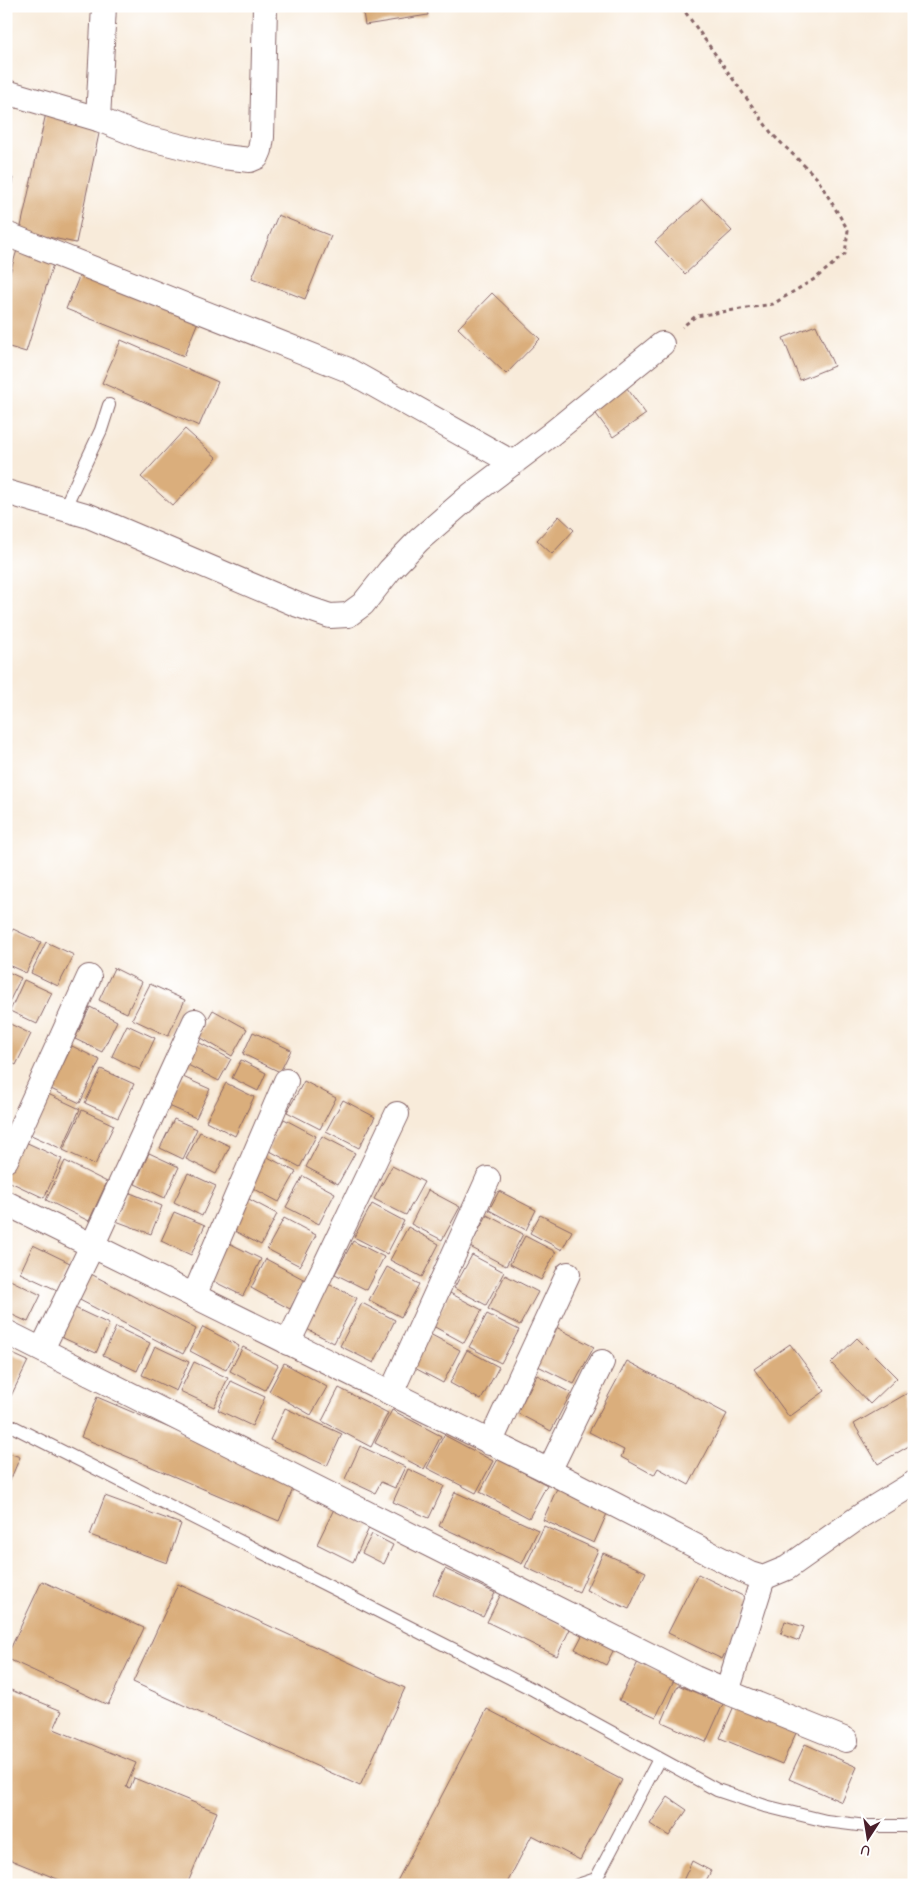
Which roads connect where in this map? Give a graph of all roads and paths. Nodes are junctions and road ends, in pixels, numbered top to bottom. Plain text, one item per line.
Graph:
1 (104, 6) edge
2 (264, 6) edge
3 (681, 6) edge
4 (6, 92) edge
5 (98, 119) junction
6 (6, 234) edge
7 (662, 344) joint
8 (109, 405) dead end
9 (513, 463) junction
10 (6, 492) edge
11 (64, 509) junction
12 (89, 977) dead end
13 (195, 1021) dead end
14 (286, 1081) dead end
15 (397, 1114) dead end
16 (6, 1160) edge
17 (488, 1180) dead end
18 (6, 1203) edge
19 (93, 1244) junction
20 (568, 1274) dead end
21 (194, 1296) junction
22 (6, 1332) edge
23 (288, 1343) junction
24 (42, 1349) junction
25 (602, 1362) dead end
26 (391, 1393) junction
27 (6, 1424) edge
28 (490, 1443) junction
29 (549, 1471) junction
30 (914, 1483) edge
31 (764, 1578) junction
32 (727, 1692) junction
33 (846, 1740) dead end
34 (659, 1759) junction
35 (914, 1824) edge
36 (578, 1885) edge

1 - 5 street
2 - 5 street
3 - 7 path
4 - 5 street
6 - 9 street
7 - 9 street
8 - 11 lane
9 - 11 street
10 - 11 street
12 - 16 street
13 - 19 street
14 - 21 street
15 - 23 street
17 - 26 street
18 - 19 street
19 - 21 street
19 - 24 street
20 - 28 street
21 - 23 street
22 - 24 street
23 - 26 street
24 - 32 street
25 - 29 street
26 - 28 street
27 - 34 lane
28 - 29 street
29 - 31 street
30 - 31 street
31 - 32 street
32 - 33 street
34 - 35 lane
34 - 36 lane

